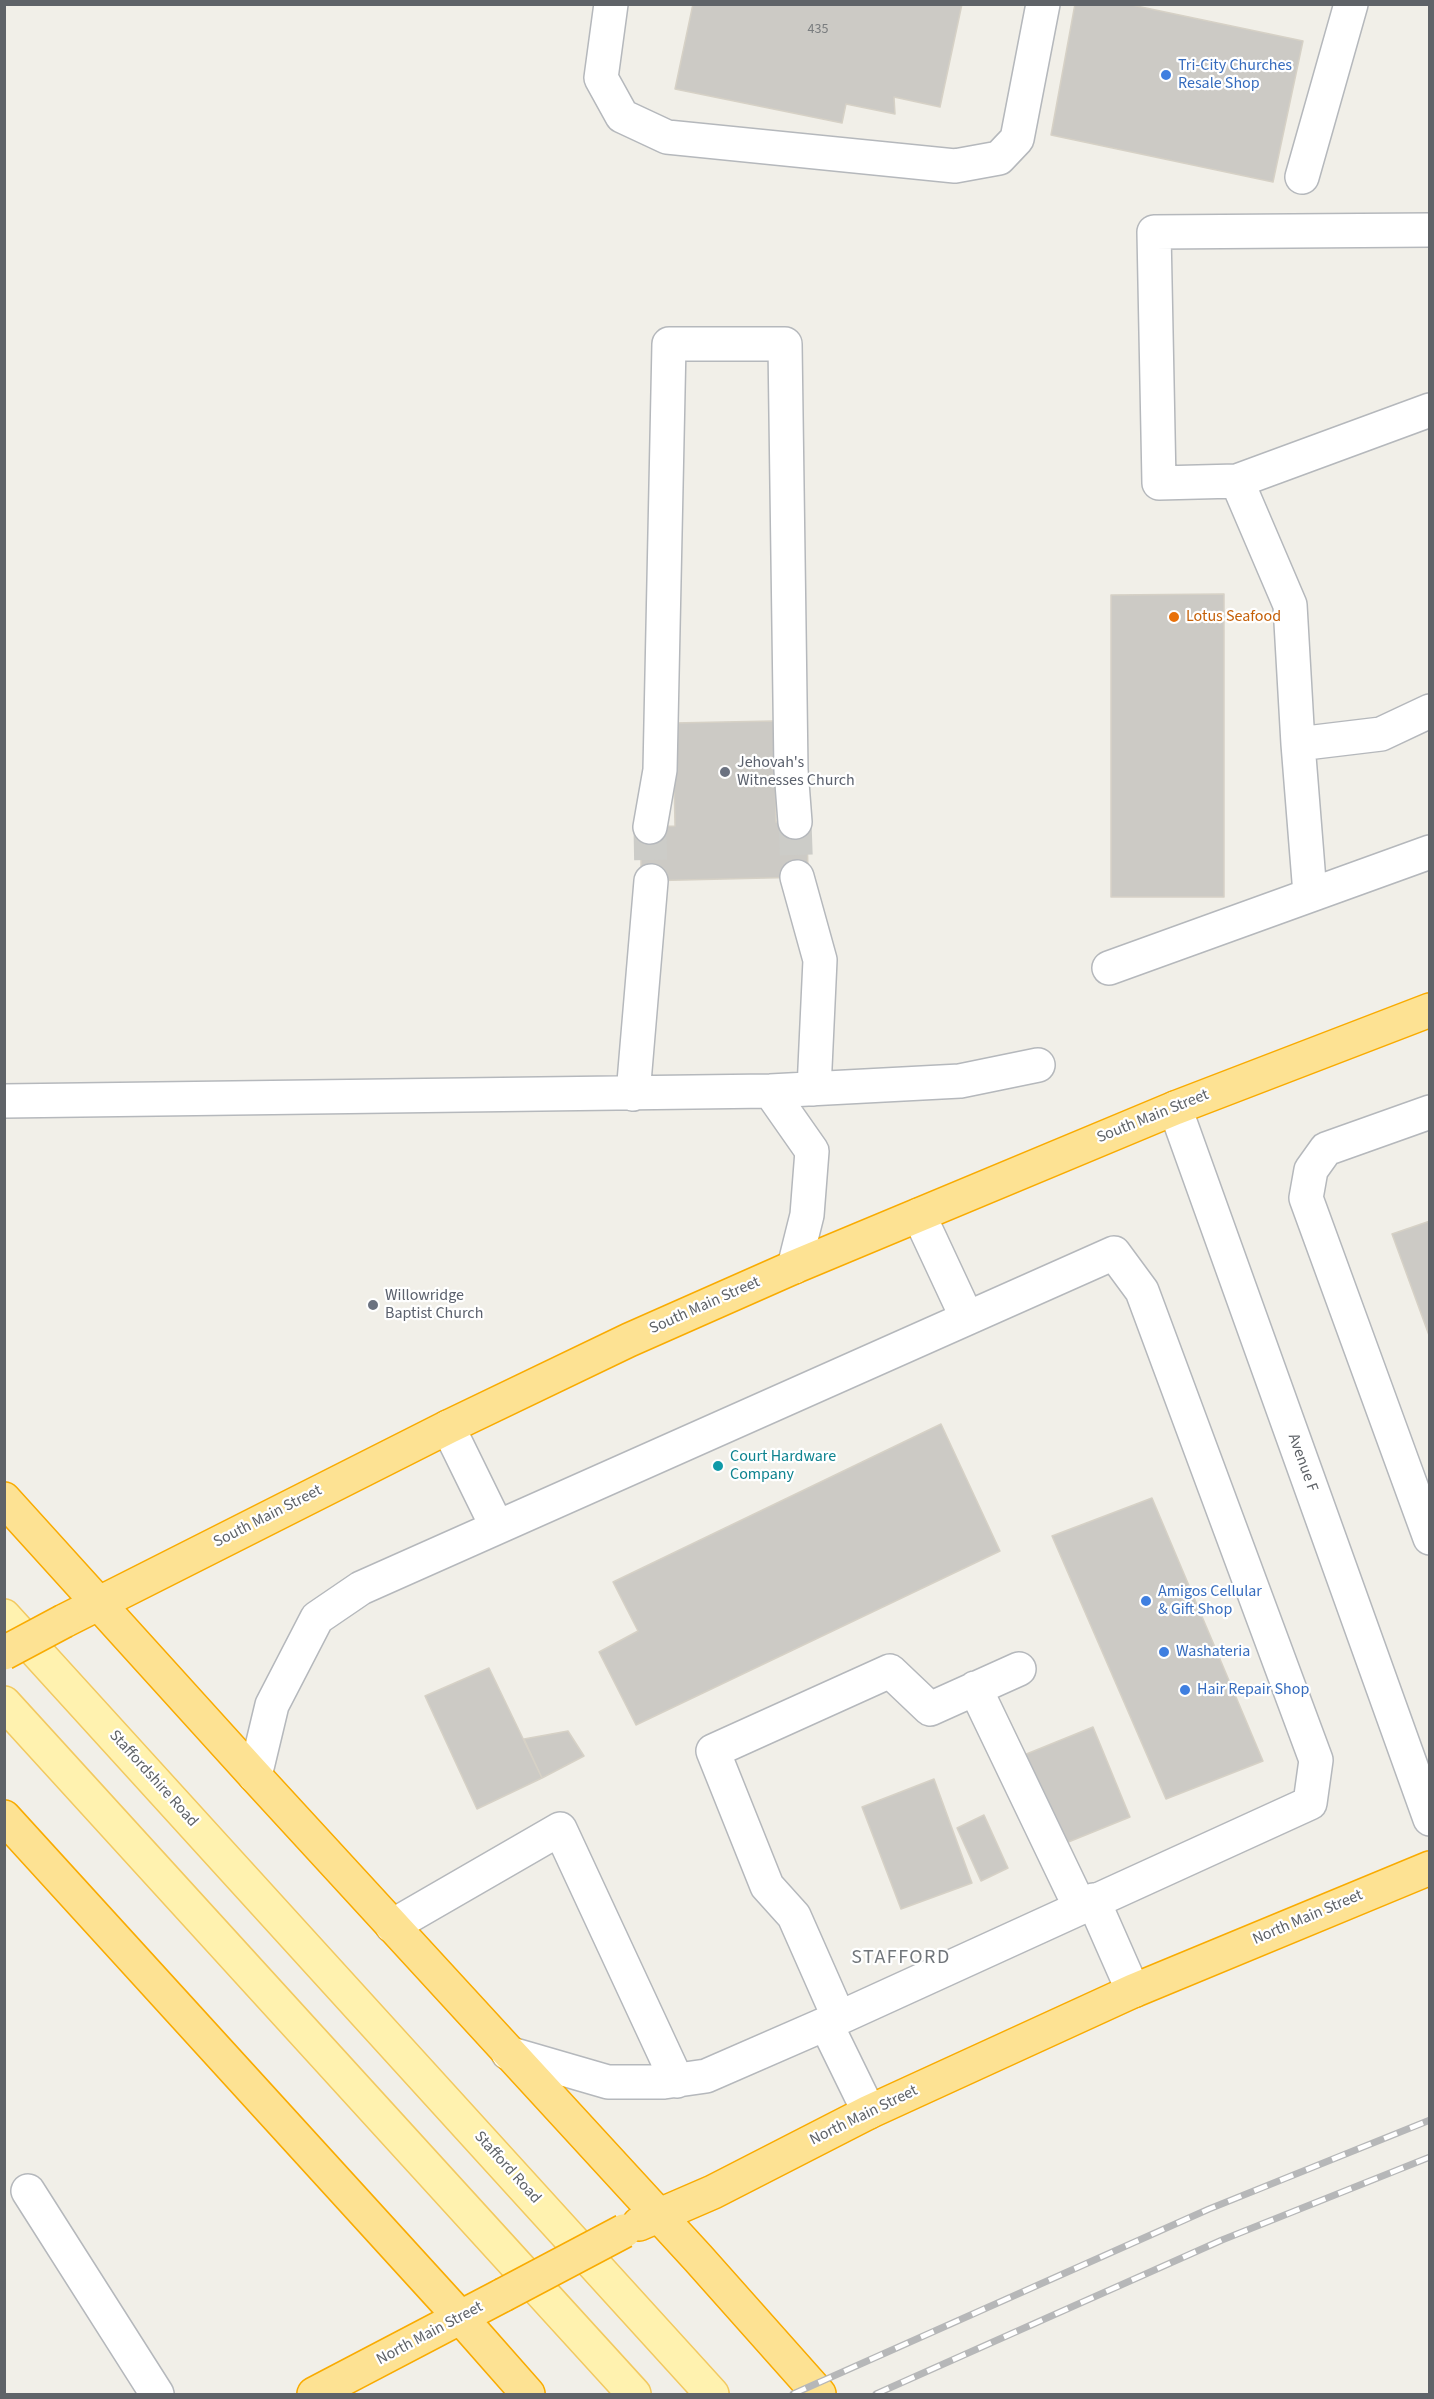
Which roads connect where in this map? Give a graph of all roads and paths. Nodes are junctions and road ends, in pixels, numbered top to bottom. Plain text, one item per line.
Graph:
1 (611, 4) edge
2 (1043, 4) edge
3 (1351, 4) edge
4 (1302, 177) dead end
5 (1430, 230) edge
6 (1430, 410) edge
7 (1237, 481) junction
8 (1430, 711) edge
9 (1298, 744) junction
10 (795, 822) tunnel mouth
11 (650, 827) tunnel mouth
12 (1430, 852) edge
13 (797, 877) tunnel mouth
14 (651, 881) tunnel mouth
15 (1310, 894) junction
16 (1109, 968) dead end
17 (1430, 1010) edge
18 (1038, 1065) dead end
19 (814, 1089) junction
20 (770, 1091) junction
21 (633, 1094) junction
22 (4, 1101) edge
23 (1175, 1108) junction
24 (1430, 1112) edge
25 (919, 1215) junction
26 (794, 1267) junction
27 (967, 1318) junction
28 (448, 1426) junction
29 (6, 1506) edge
30 (497, 1527) junction
31 (1430, 1538) edge
32 (99, 1605) junction
33 (4, 1616) edge
34 (4, 1653) edge
35 (1019, 1669) dead end
36 (975, 1688) junction
37 (4, 1703) edge
38 (255, 1776) junction
39 (4, 1817) edge
40 (1430, 1819) edge
41 (1430, 1868) edge
42 (1087, 1904) junction
43 (392, 1926) junction
44 (301, 1942) joint
45 (1133, 1991) junction
46 (833, 2021) junction
47 (508, 2053) junction
48 (670, 2082) junction
49 (869, 2112) junction
50 (28, 2191) dead end
51 (657, 2215) junction
52 (461, 2318) junction
53 (157, 2394) edge
54 (314, 2394) edge
55 (528, 2394) edge
56 (634, 2394) edge
57 (712, 2394) edge
58 (819, 2394) edge

1 - 2 street
3 - 4 street
5 - 7 street
6 - 7 street
7 - 9 street
8 - 9 street
9 - 15 street
10 - 11 street
12 - 15 street
13 - 19 street
14 - 21 street
15 - 16 street
17 - 23 highway, South Main Street
18 - 19 street
19 - 20 street
20 - 21 street
20 - 26 street
21 - 22 street
23 - 25 highway, South Main Street
23 - 40 street, Avenue F
24 - 31 street
25 - 26 highway, South Main Street
25 - 27 street
26 - 28 highway, South Main Street
27 - 30 street
27 - 42 street
28 - 30 street
28 - 32 highway, South Main Street
29 - 32 highway
30 - 38 street
32 - 34 highway, South Main Street, bridge
32 - 38 highway
33 - 44 main road, Staffordshire Road
35 - 36 street
36 - 42 street
36 - 46 street
37 - 56 main road
38 - 43 highway
39 - 52 highway
41 - 45 highway, North Main Street
42 - 45 street
42 - 46 street
43 - 47 highway
43 - 48 street
44 - 57 main road, Stafford Road
45 - 49 highway, North Main Street
46 - 48 street
46 - 49 street
47 - 48 street
47 - 51 highway
49 - 51 highway, North Main Street
50 - 53 street
51 - 52 highway, North Main Street, bridge
51 - 58 highway
52 - 54 highway, North Main Street
52 - 55 highway

